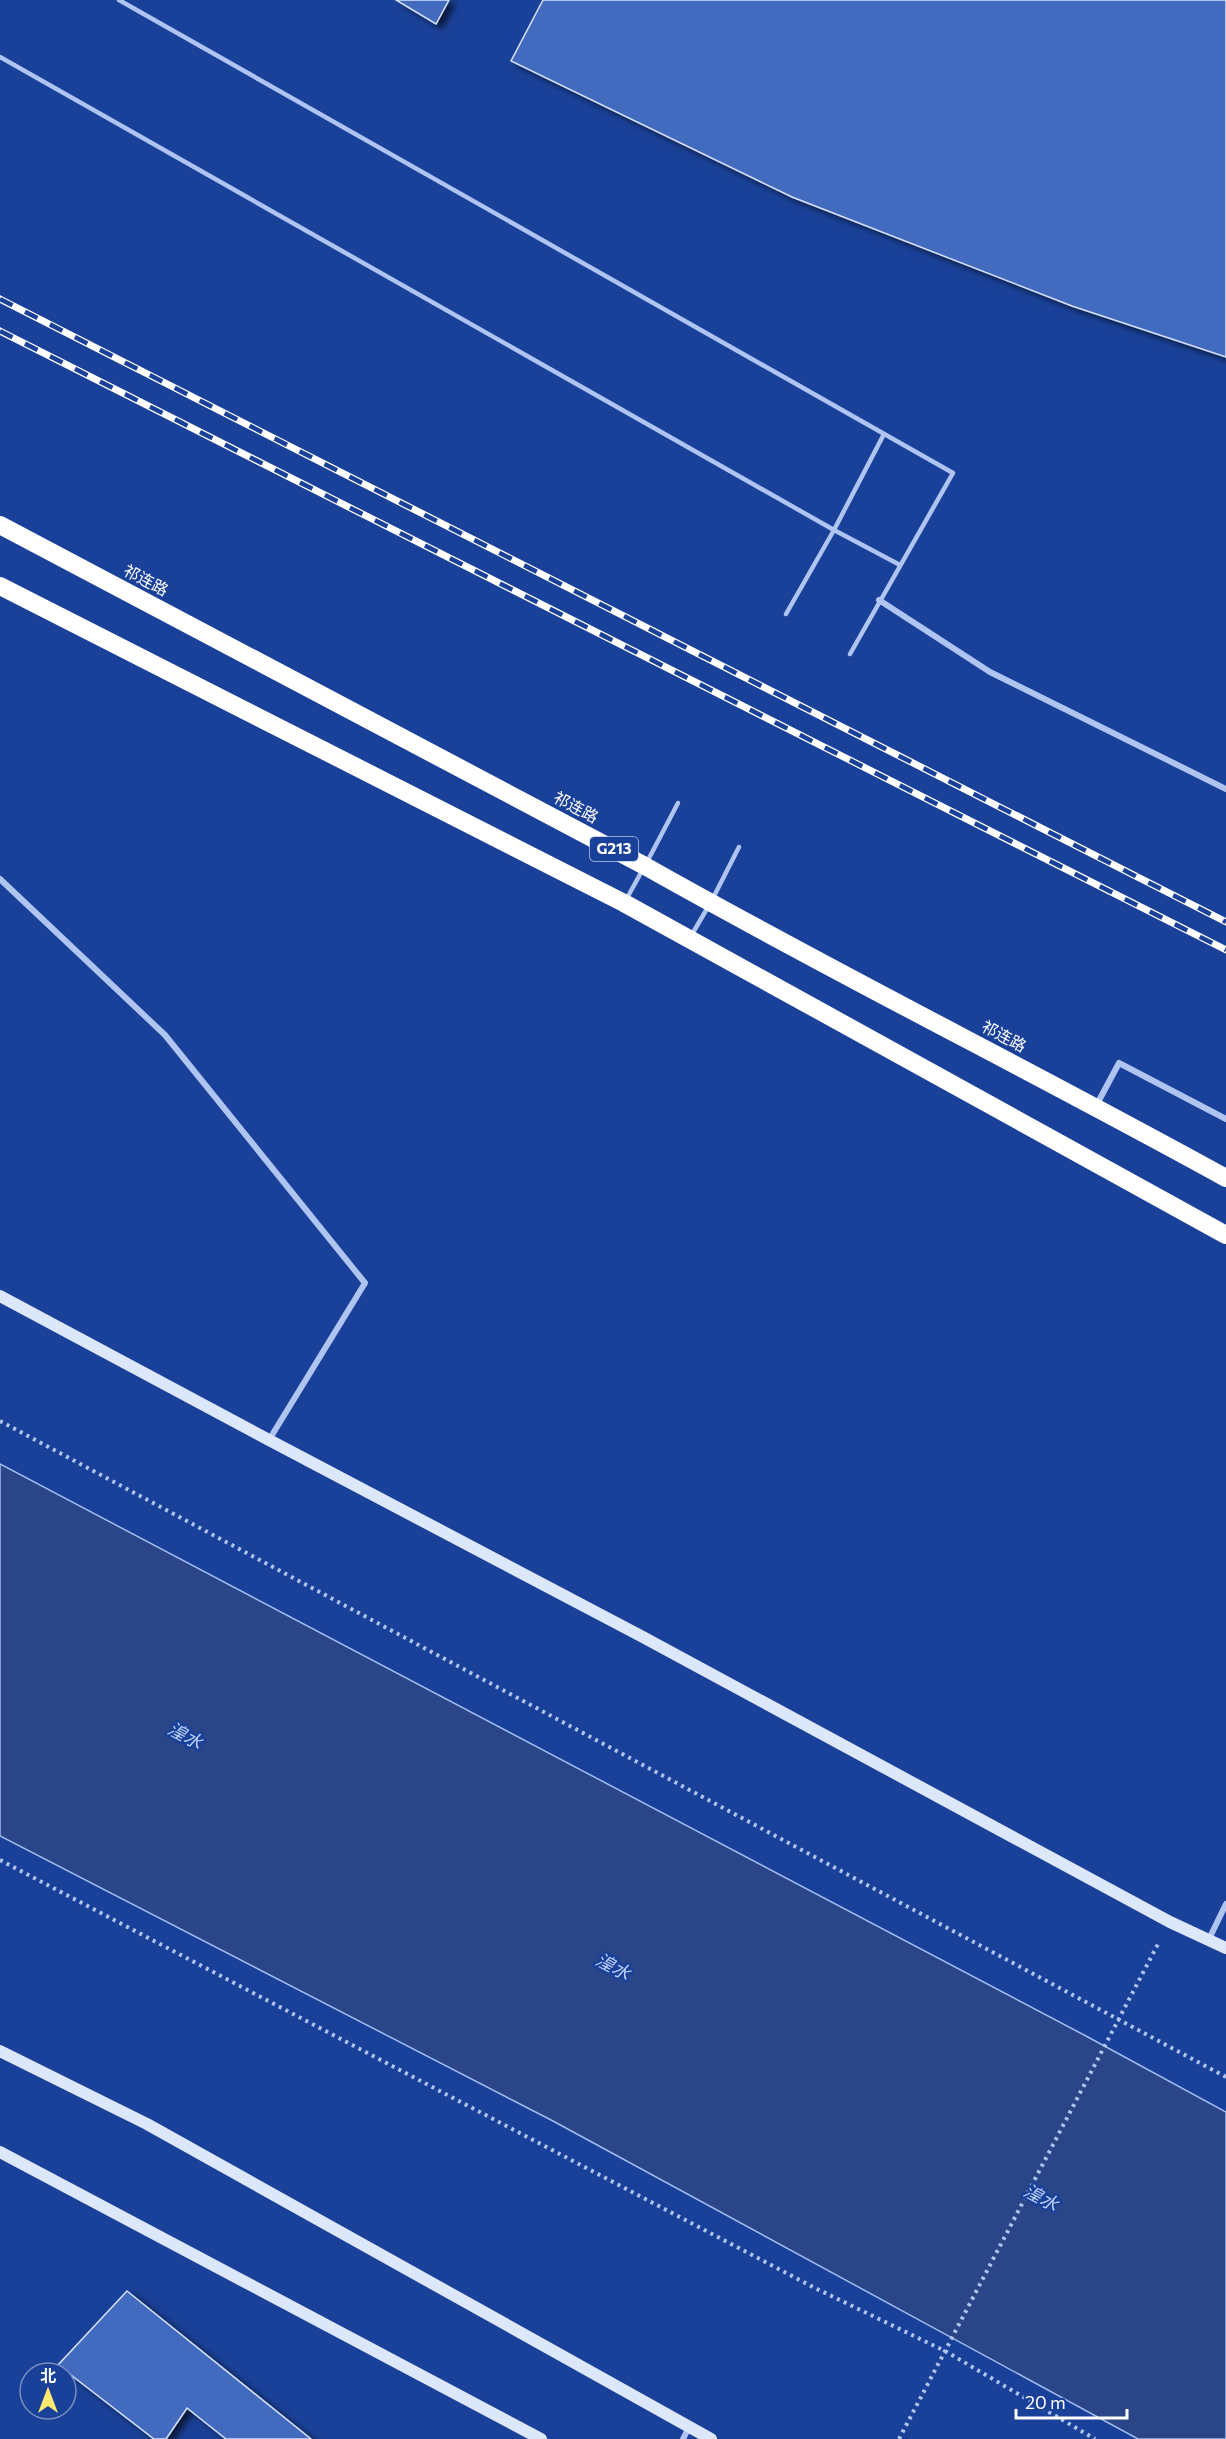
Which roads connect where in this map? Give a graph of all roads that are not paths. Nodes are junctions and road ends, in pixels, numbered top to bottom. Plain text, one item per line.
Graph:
1 (119, 0) edge
2 (0, 57) edge
3 (884, 434) junction
4 (0, 525) edge
5 (834, 530) junction
6 (900, 565) junction
7 (0, 586) edge
8 (879, 600) junction
9 (786, 614) dead end
10 (849, 654) dead end
11 (1226, 789) edge
12 (678, 803) dead end
13 (739, 847) dead end
14 (645, 866) junction
15 (0, 879) edge
16 (624, 903) junction
17 (711, 903) junction
18 (690, 939) junction
19 (1096, 1106) junction
20 (1226, 1119) edge
21 (1226, 1178) edge
22 (1226, 1235) edge
23 (0, 1296) edge
24 (268, 1440) junction
25 (1226, 1905) edge
26 (1209, 1939) junction
27 (1226, 1948) edge
28 (0, 2051) edge
29 (0, 2152) edge
30 (689, 2426) junction
31 (540, 2439) edge
32 (682, 2439) edge
33 (711, 2439) edge

1 - 3 lane
2 - 5 lane
3 - 5 lane
3 - 6 lane
4 - 14 highway, 祁连路 / G213
5 - 6 lane
5 - 9 lane
6 - 8 lane
7 - 16 highway, G213
8 - 10 lane
8 - 11 street
12 - 14 lane
13 - 17 lane
14 - 16 lane
14 - 17 highway, 祁连路 / G213
15 - 24 street
16 - 18 highway, G213
17 - 18 lane
17 - 19 highway, 祁连路 / G213
18 - 22 highway, G213
19 - 20 street
19 - 21 highway, 祁连路 / G213
23 - 24 main road
24 - 26 main road
25 - 26 street
26 - 27 main road
28 - 30 main road
29 - 31 main road
30 - 32 street
30 - 33 main road

